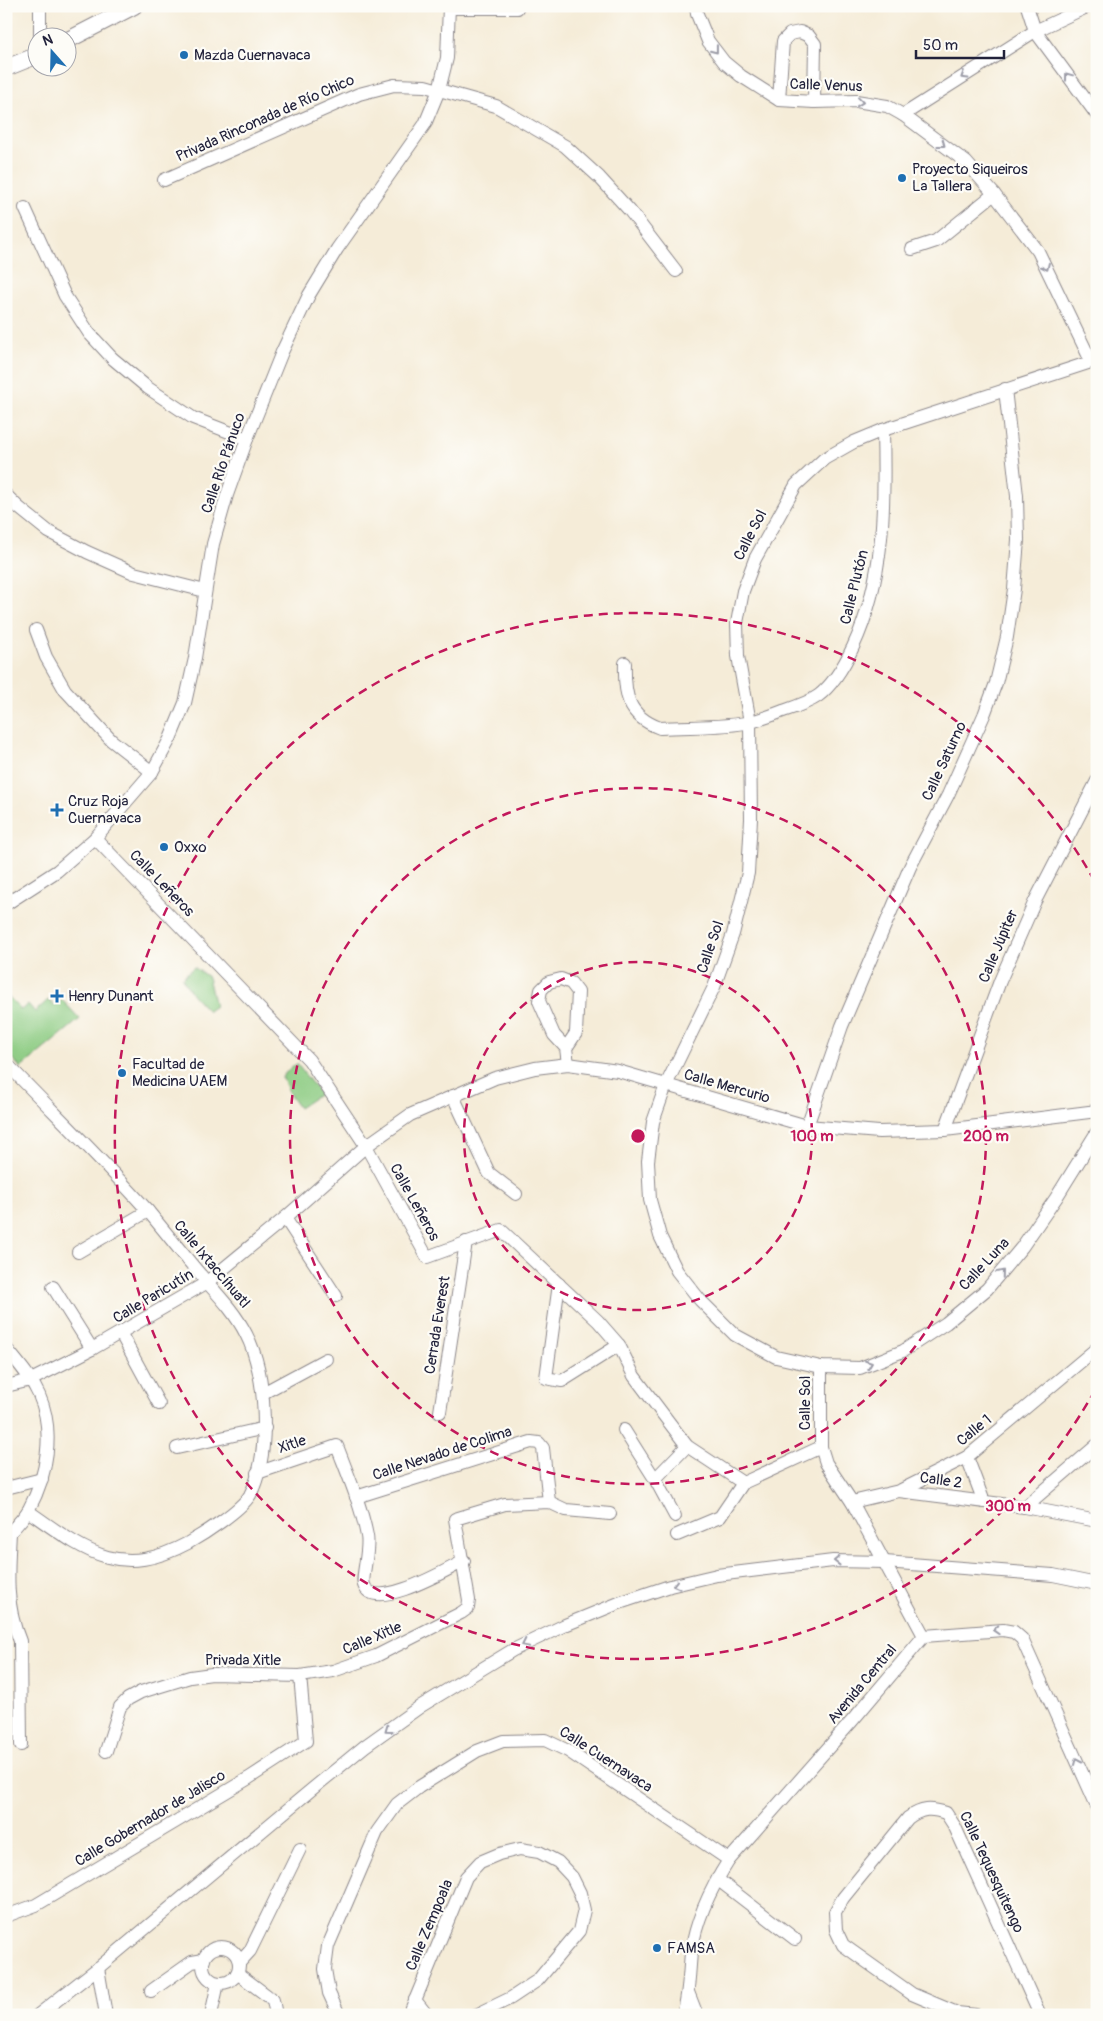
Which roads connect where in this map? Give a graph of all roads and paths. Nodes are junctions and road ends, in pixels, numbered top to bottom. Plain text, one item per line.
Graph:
1 (40, 6) edge
2 (134, 6) edge
3 (518, 6) edge
4 (696, 6) edge
5 (1027, 6) edge
6 (1089, 6) edge
7 (449, 7) edge
8 (40, 28) edge
9 (1035, 31) junction
10 (78, 35) edge
11 (28, 59) edge
12 (6, 68) edge
13 (439, 90) junction
14 (779, 100) junction
15 (814, 102) junction
16 (903, 115) junction
17 (1097, 115) edge
18 (164, 180) dead end
19 (994, 194) junction
20 (25, 208) dead end
21 (912, 248) dead end
22 (676, 271) dead end
23 (1094, 360) edge
24 (1005, 389) junction
25 (883, 430) junction
26 (247, 439) junction
27 (6, 495) edge
28 (206, 590) junction
29 (36, 630) dead end
30 (626, 663) dead end
31 (750, 722) junction
32 (152, 772) junction
33 (1097, 781) edge
34 (95, 838) junction
35 (6, 904) edge
36 (566, 1048) junction
37 (6, 1063) edge
38 (568, 1064) junction
39 (666, 1085) junction
40 (453, 1096) junction
41 (1097, 1111) edge
42 (807, 1126) junction
43 (946, 1130) junction
44 (1097, 1132) edge
45 (366, 1146) junction
46 (516, 1194) dead end
47 (148, 1211) junction
48 (285, 1218) junction
49 (466, 1242) junction
50 (78, 1252) dead end
51 (206, 1283) junction
52 (559, 1284) junction
53 (52, 1287) dead end
54 (336, 1296) dead end
55 (121, 1334) junction
56 (619, 1345) junction
57 (6, 1348) edge
58 (1097, 1348) edge
59 (92, 1349) junction
60 (326, 1360) dead end
61 (821, 1367) junction
62 (31, 1380) junction
63 (6, 1386) edge
64 (263, 1393) junction
65 (158, 1404) dead end
66 (440, 1412) dead end
67 (265, 1428) junction
68 (624, 1430) dead end
69 (1097, 1445) edge
70 (687, 1446) junction
71 (821, 1447) junction
72 (177, 1448) dead end
73 (967, 1457) junction
74 (257, 1473) junction
75 (42, 1479) junction
76 (655, 1479) junction
77 (742, 1483) junction
78 (6, 1488) edge
79 (899, 1490) junction
80 (356, 1497) junction
81 (549, 1502) junction
82 (852, 1502) junction
83 (984, 1502) junction
84 (1025, 1507) junction
85 (28, 1510) junction
86 (610, 1514) dead end
87 (675, 1516) dead end
88 (1097, 1521) edge
89 (8, 1533) edge
90 (677, 1535) dead end
91 (464, 1561) junction
92 (886, 1562) junction
93 (1097, 1584) edge
94 (10, 1632) edge
95 (924, 1636) junction
96 (300, 1676) junction
97 (22, 1745) dead end
98 (106, 1751) dead end
99 (1097, 1806) edge
100 (300, 1849) dead end
101 (729, 1860) junction
102 (716, 1879) junction
103 (6, 1916) edge
104 (794, 1939) dead end
105 (204, 1960) junction
106 (98, 1968) junction
107 (238, 1968) junction
108 (218, 1983) junction
109 (151, 1991) dead end
110 (688, 1991) junction
111 (415, 2000) junction
112 (38, 2015) edge
113 (106, 2015) edge
114 (211, 2015) edge
115 (276, 2015) edge
116 (339, 2015) edge
117 (409, 2015) edge
118 (427, 2015) edge
119 (476, 2015) edge
120 (683, 2015) edge
121 (697, 2015) edge
122 (976, 2015) edge
123 (1040, 2015) edge

1 - 8 street
2 - 10 street
3 - 7 street
4 -> 14 street, Calle Venus
5 - 9 street
6 - 9 street
7 - 13 street, Calle Río Pánuco
9 -> 16 street
17 -> 9 street
11 - 12 street
13 - 18 street, Privada Rinconada de Río Chico
13 - 22 street, Privada Rinconada de Río Chico
13 - 26 street, Calle Río Pánuco
14 - 15 street, Calle Venus
14 - 15 street
15 -> 16 street, Calle Venus
16 -> 19 street, Calle Venus
19 - 21 street
19 -> 23 street, Calle Venus
20 - 26 street
23 - 24 street, Calle Sol
24 - 25 street, Calle Sol
24 - 42 street, Calle Saturno
25 - 31 street, Calle Plutón
25 - 31 street, Calle Sol
26 - 28 street, Calle Río Pánuco
27 - 28 street
28 - 32 street, Calle Río Pánuco
29 - 32 street
30 - 31 street, Calle Plutón
31 - 39 street, Calle Sol
32 - 34 street, Calle Río Pánuco
33 - 43 street, Calle Júpiter
34 - 35 street, Calle Río Pánuco
34 - 45 street, Calle Leñeros
36 - 36 street
36 - 38 street
37 - 47 street, Calle Ixtaccíhuatl
38 - 39 street, Calle Mercurio
38 - 40 street, Calle Mercurio
39 - 42 street, Calle Mercurio
39 - 61 street, Calle Sol
40 - 45 street, Calle Mercurio
40 - 46 street
41 - 43 street, Calle Mercurio
42 - 43 street, Calle Mercurio
61 -> 44 street, Calle Luna
45 - 48 street, Calle Paricutín
45 - 49 street, Calle Leñeros
47 - 50 street
47 - 51 street, Calle Ixtaccíhuatl
48 - 51 street, Calle Paricutín
48 - 54 street
49 - 52 street, Calle Leñeros
49 - 66 street, Cerrada Everest
51 - 55 street, Calle Paricutín
51 - 64 street, Calle Ixtaccíhuatl
52 - 56 street, Calle Leñeros
52 - 56 street
53 - 59 street
55 - 59 street, Calle Paricutín
55 - 65 street
56 - 70 street, Calle Leñeros
57 - 62 street
58 - 73 street, Calle 1
59 - 62 street, Calle Paricutín
60 - 64 street
61 - 71 street, Calle Sol
62 - 63 street, Calle Paricutín
62 - 75 street
64 - 67 street, Calle Ixtaccíhuatl
67 - 72 street
67 - 74 street, Calle Ixtaccíhuatl
68 - 76 street
69 - 84 street
70 - 76 street
70 - 77 street, Calle Leñeros
71 - 77 street
71 - 82 street, Calle Sol
73 - 79 street, Calle 1
73 - 83 street
74 - 80 street, Xitle
74 - 85 street, Calle Ixtaccíhuatl
75 - 78 street
75 - 85 street
76 - 87 street
77 - 90 street
79 - 82 street, Calle 1
79 - 83 street, Calle 2
80 - 81 street, Calle Nevado de Colima
80 - 91 street
81 - 86 street
81 - 91 street, Calle Xitle
82 - 92 street, Calle Sol
83 - 84 street, Calle 2
84 - 88 street, Calle 2
85 - 89 street
89 - 94 street
91 - 96 street, Calle Xitle
92 - 93 street
92 - 95 street, Calle Sol
92 -> 106 street
94 - 97 street
99 -> 95 street
95 - 101 street, Avenida Central
96 - 98 street, Privada Xitle
96 - 103 street, Calle Gobernador de Jalisco
100 - 107 street
101 - 102 street, Avenida Central
101 - 116 street, Calle Cuernavaca
102 - 104 street
102 - 110 street, Avenida Central
105 - 107 street
105 - 108 street
105 - 109 street
106 - 112 street
106 - 113 street
107 - 108 street
107 - 115 street
108 - 114 street
110 - 120 street, Avenida Central
110 - 121 street, Avenida Central
111 - 117 street, Calle Zempoala
111 - 118 street
111 - 119 street, Calle Zempoala
122 - 123 street, Calle Tequesquitengo

